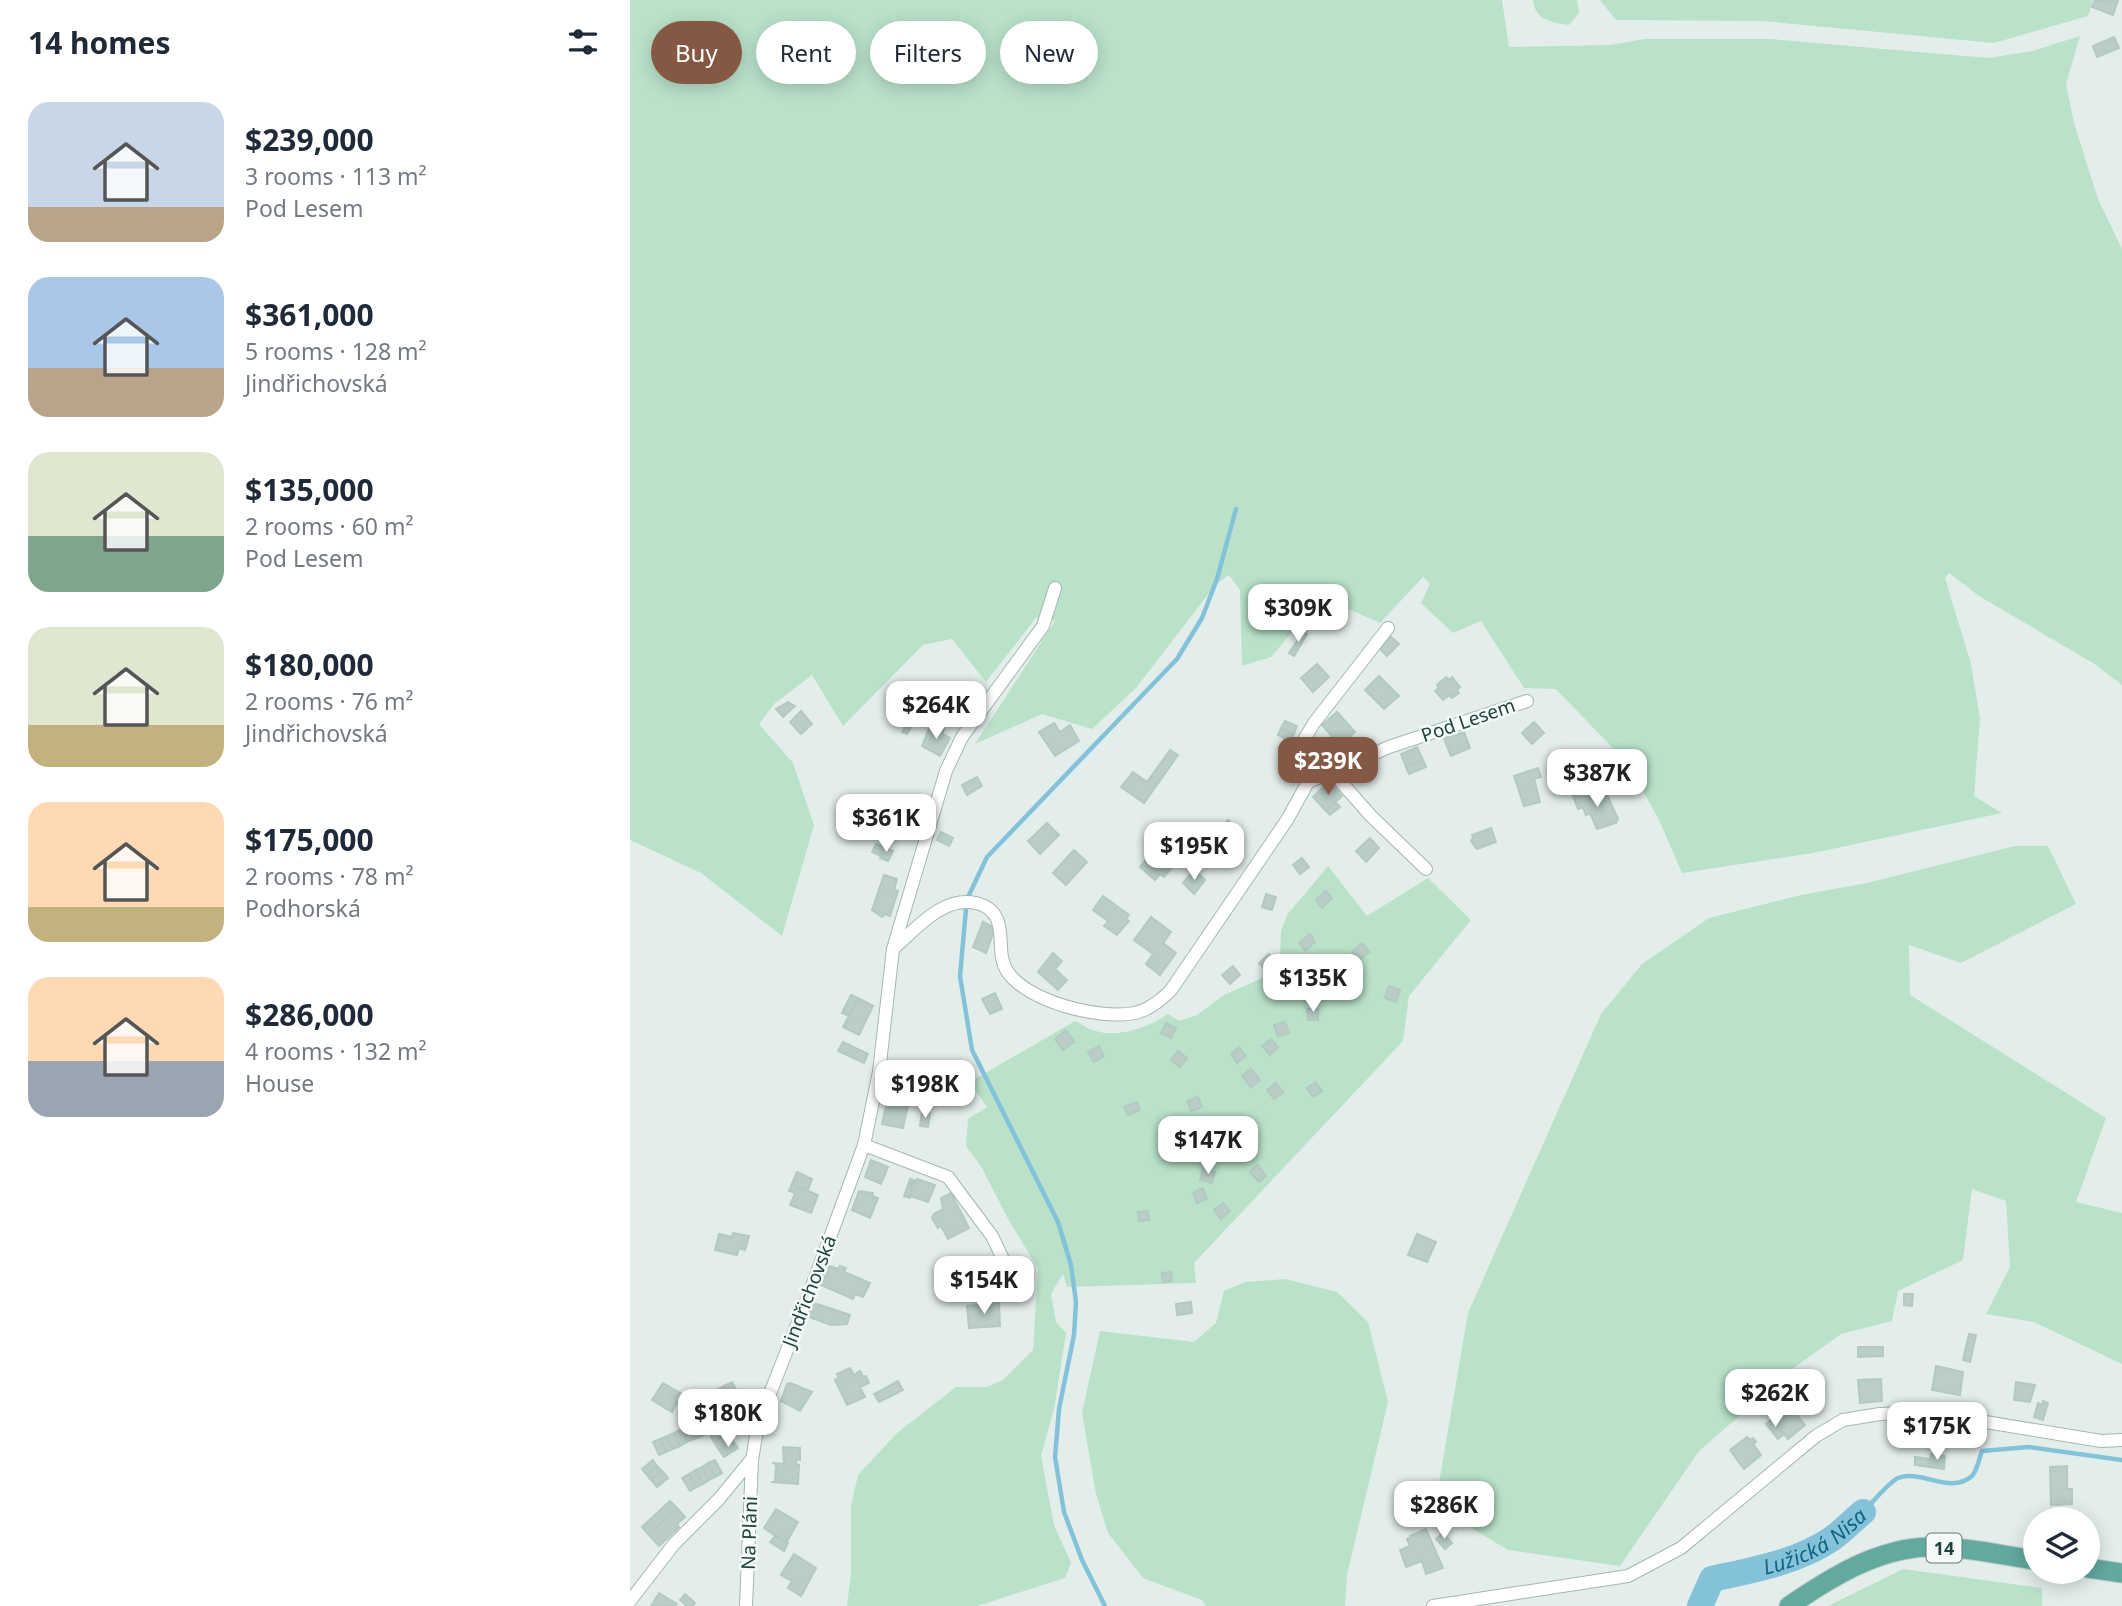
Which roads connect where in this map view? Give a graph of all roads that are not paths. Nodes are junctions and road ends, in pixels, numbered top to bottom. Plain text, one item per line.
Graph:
1 (1055, 588) dead end
2 (1388, 628) dead end
3 (1527, 701) dead end
4 (1333, 773) junction
5 (1308, 782) junction
6 (1426, 869) dead end
7 (893, 949) junction
8 (864, 1145) junction
9 (1012, 1278) dead end
10 (2122, 1440) edge
11 (752, 1460) junction
12 (2023, 1559) edge
13 (2100, 1570) edge
14 (2122, 1573) edge
15 (630, 1601) edge
16 (746, 1606) edge
17 (1433, 1606) edge
18 (1789, 1606) edge

1 - 7 street, Jindřichovská
2 - 5 street
3 - 4 street, Pod Lesem
4 - 5 street, Pod Lesem
4 - 6 street
5 - 7 street
7 - 8 street, Jindřichovská
8 - 9 street
8 - 11 street, Jindřichovská
10 - 17 street
11 - 15 street
11 - 16 street, Na Pláni
12 - 18 main road, 14
13 - 14 main road

